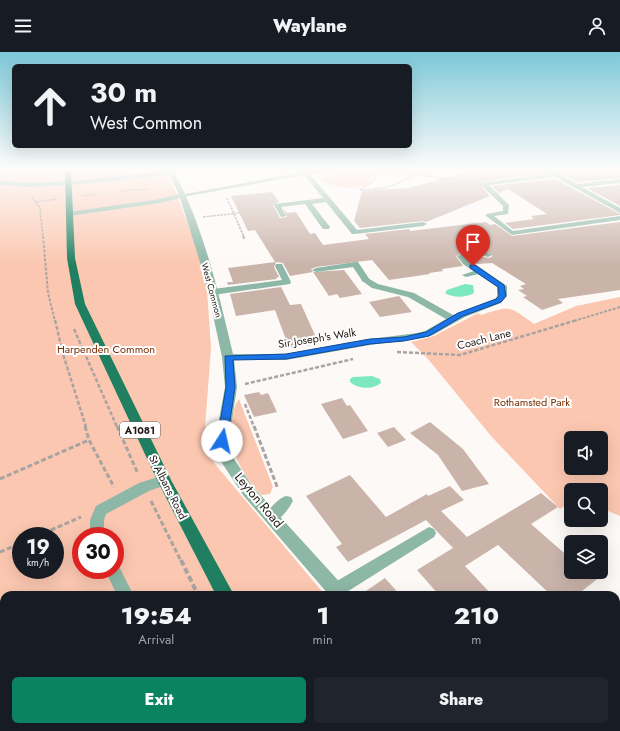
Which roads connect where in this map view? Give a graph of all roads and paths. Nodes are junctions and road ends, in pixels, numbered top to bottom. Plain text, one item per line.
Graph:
1 (36, 202) edge
2 (69, 202) edge
3 (155, 202) edge
4 (185, 202) edge
5 (229, 202) edge
6 (307, 202) junction
7 (310, 202) edge
8 (328, 202) edge
9 (503, 202) edge
10 (602, 202) edge
11 (620, 212) edge
12 (234, 213) junction
13 (239, 213) dead end
14 (69, 214) junction
15 (283, 216) dead end
16 (191, 218) junction
17 (620, 218) edge
18 (423, 224) dead end
19 (326, 227) dead end
20 (245, 240) dead end
21 (488, 255) dead end
22 (466, 262) joint
23 (279, 266) dead end
24 (316, 270) dead end
25 (480, 271) junction
26 (466, 275) dead end
27 (366, 280) joint
28 (214, 292) junction
29 (620, 307) edge
30 (452, 319) junction
31 (394, 352) dead end
32 (228, 357) junction
33 (355, 359) dead end
34 (231, 387) junction
35 (89, 440) junction
36 (0, 479) edge
37 (164, 480) junction
38 (124, 498) junction
39 (286, 500) joint
40 (100, 510) junction
41 (272, 516) junction
42 (59, 527) edge
43 (98, 527) edge
44 (429, 533) dead end
45 (12, 547) edge
46 (0, 552) edge
47 (118, 579) edge
48 (123, 590) dead end
49 (223, 591) edge
50 (337, 591) edge
51 (340, 591) edge

1 - 35 path
2 - 14 main road, St Albans Road / A1081
3 - 14 street
4 - 16 street, West Common
5 - 12 path
6 - 7 lane
6 - 15 lane
6 - 19 lane
8 - 18 lane
9 - 17 lane
10 - 11 lane
12 - 13 path
12 - 16 path
12 - 20 path
14 - 37 main road, St Albans Road / A1081
16 - 28 street, West Common
21 - 22 lane
22 - 25 street, Sir Joseph's Walk
23 - 28 lane
24 - 27 lane
25 - 26 lane
25 - 30 street, Sir Joseph's Walk
27 - 30 street
28 - 32 street, West Common
29 - 31 path, Coach Lane
30 - 32 street, Sir Joseph's Walk
32 - 34 street, West Common
33 - 34 path
34 - 39 path
34 - 41 street, Leyton Road
35 - 36 path
35 - 38 path
37 - 38 lane
37 - 49 main road, St Albans Road / A1081
38 - 40 lane
39 - 41 lane
40 - 42 path
40 - 43 lane
41 - 50 street, Leyton Road
44 - 51 lane
45 - 46 path
47 - 48 lane

